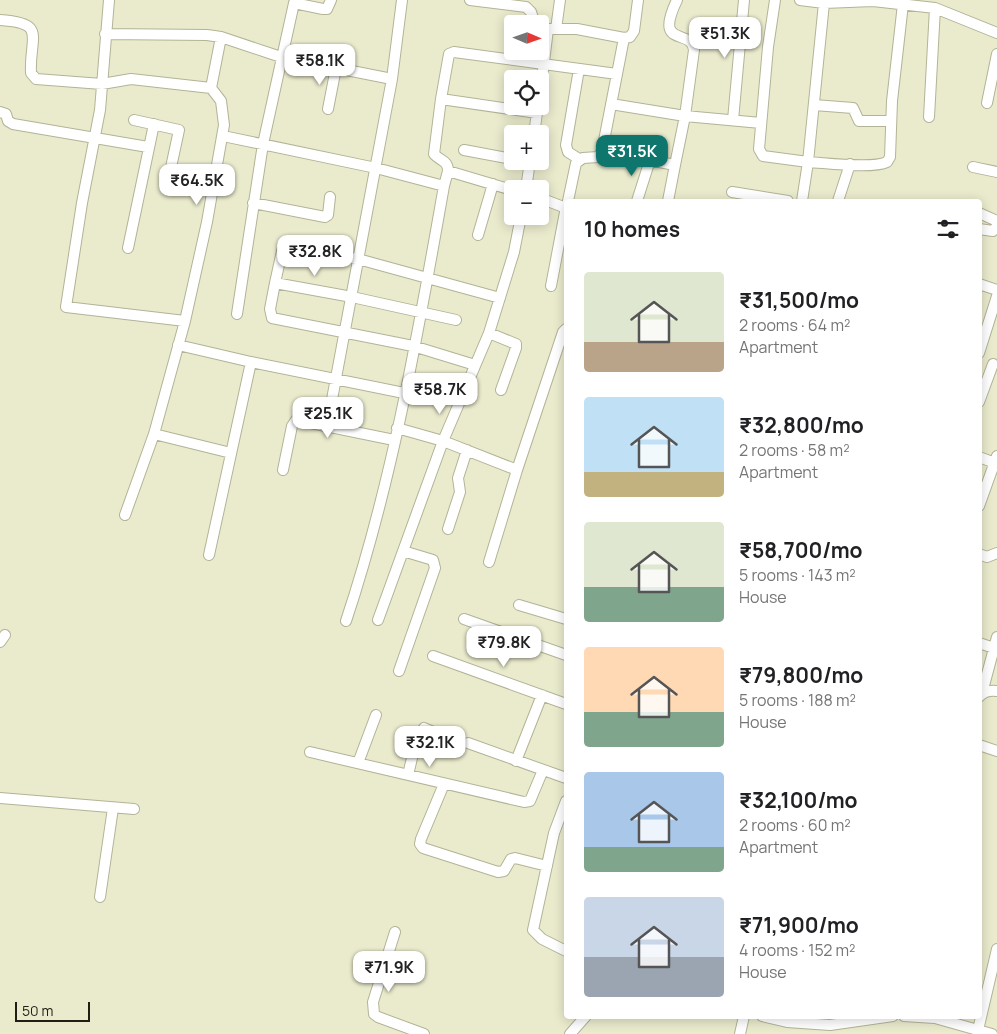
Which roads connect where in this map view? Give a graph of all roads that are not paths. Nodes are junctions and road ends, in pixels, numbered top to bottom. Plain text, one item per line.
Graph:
1 (109, 0) edge
2 (283, 0) edge
3 (331, 0) edge
4 (402, 0) edge
5 (470, 0) edge
6 (560, 0) edge
7 (638, 0) edge
8 (677, 0) edge
9 (744, 0) edge
10 (775, 0) edge
11 (800, 0) edge
12 (294, 1) edge
13 (830, 2) edge
14 (903, 4) junction
15 (935, 8) junction
16 (532, 15) edge
17 (0, 20) edge
18 (549, 26) edge
19 (549, 28) edge
20 (997, 33) edge
21 (105, 34) junction
22 (221, 37) junction
23 (624, 38) junction
24 (997, 54) edge
25 (281, 57) junction
26 (544, 60) edge
27 (544, 64) junction
28 (336, 68) junction
29 (579, 69) junction
30 (543, 70) edge
31 (617, 74) junction
32 (392, 78) junction
33 (102, 84) junction
34 (211, 88) junction
35 (442, 99) junction
36 (986, 103) dead end
37 (611, 104) junction
38 (504, 106) edge
39 (814, 106) junction
40 (328, 109) dead end
41 (0, 112) edge
42 (685, 116) junction
43 (930, 117) dead end
44 (134, 120) dead end
45 (733, 120) junction
46 (891, 121) junction
47 (761, 123) junction
48 (154, 124) junction
49 (223, 136) junction
50 (95, 137) junction
51 (263, 144) junction
52 (148, 147) junction
53 (464, 150) dead end
54 (602, 151) junction
55 (504, 158) edge
56 (579, 159) junction
57 (650, 160) junction
58 (808, 162) junction
59 (850, 164) junction
60 (675, 165) junction
61 (974, 166) dead end
62 (376, 168) junction
63 (448, 171) junction
64 (170, 172) dead end
65 (997, 172) edge
66 (493, 184) junction
67 (444, 186) junction
68 (504, 187) edge
69 (732, 192) dead end
70 (330, 198) dead end
71 (568, 199) edge
72 (639, 199) edge
73 (668, 199) edge
74 (776, 199) edge
75 (802, 199) edge
76 (839, 199) edge
77 (549, 201) edge
78 (253, 203) junction
79 (564, 206) edge
80 (982, 214) edge
81 (564, 218) edge
82 (997, 221) edge
83 (519, 225) edge
84 (997, 226) edge
85 (982, 229) edge
86 (478, 235) dead end
87 (128, 248) dead end
88 (358, 259) junction
89 (427, 279) junction
90 (275, 283) junction
91 (982, 285) edge
92 (551, 286) dead end
93 (997, 290) edge
94 (997, 296) edge
95 (352, 297) junction
96 (500, 298) junction
97 (421, 312) junction
98 (237, 314) dead end
99 (456, 320) dead end
100 (185, 322) junction
101 (564, 331) edge
102 (346, 333) junction
103 (489, 333) junction
104 (982, 344) edge
105 (178, 345) junction
106 (413, 346) junction
107 (251, 362) junction
108 (993, 364) dead end
109 (475, 365) junction
110 (336, 380) junction
111 (501, 390) dead end
112 (404, 393) junction
113 (982, 394) edge
114 (327, 426) junction
115 (397, 428) junction
116 (154, 434) junction
117 (394, 440) junction
118 (443, 441) junction
119 (467, 450) junction
120 (231, 453) junction
121 (982, 457) edge
122 (996, 459) edge
123 (284, 470) dead end
124 (517, 470) junction
125 (982, 498) edge
126 (126, 514) dead end
127 (448, 529) dead end
128 (403, 551) junction
129 (997, 553) edge
130 (209, 555) dead end
131 (982, 555) edge
132 (489, 562) dead end
133 (519, 605) dead end
134 (564, 618) edge
135 (464, 619) dead end
136 (378, 620) dead end
137 (346, 621) dead end
138 (997, 637) edge
139 (982, 644) edge
140 (995, 648) edge
141 (564, 654) edge
142 (433, 656) dead end
143 (399, 671) dead end
144 (982, 690) edge
145 (997, 691) edge
146 (542, 695) junction
147 (982, 695) edge
148 (564, 703) edge
149 (376, 715) dead end
150 (450, 740) dead end
151 (468, 743) dead end
152 (982, 746) edge
153 (997, 751) edge
154 (310, 752) dead end
155 (516, 761) junction
156 (358, 763) junction
157 (543, 770) junction
158 (408, 775) junction
159 (564, 777) edge
160 (444, 784) junction
161 (0, 798) edge
162 (564, 806) edge
163 (113, 808) junction
164 (134, 810) dead end
165 (547, 866) junction
166 (100, 896) dead end
167 (395, 932) dead end
168 (997, 949) edge
169 (564, 950) edge
170 (583, 1019) edge
171 (743, 1019) edge
172 (774, 1019) edge
173 (856, 1019) edge
174 (938, 1019) edge
175 (986, 1033) edge
176 (424, 1034) edge
177 (570, 1034) edge
178 (740, 1034) edge

1 - 21 street
2 - 12 street
3 - 12 street
4 - 32 street
5 - 16 street
6 - 18 street
7 - 23 street
8 - 42 street
9 - 45 street
10 - 47 street
11 - 13 street
12 - 25 street
13 - 14 street
13 - 39 street
14 - 15 street
14 - 46 street
15 - 20 street
15 - 43 street
17 - 33 street
19 - 23 street
21 - 22 street
21 - 33 street
22 - 25 street
22 - 34 street
23 - 31 street
24 - 36 street
25 - 28 street
25 - 51 street
26 - 27 street
27 - 29 street
27 - 30 street
27 - 35 street
28 - 32 street
28 - 40 street
29 - 31 street
29 - 56 street
31 - 37 street
32 - 62 street
33 - 34 street
33 - 50 street
34 - 49 street
35 - 38 street
35 - 63 street
37 - 42 street
37 - 54 street
39 - 46 street
39 - 58 street
41 - 50 street
42 - 45 street
42 - 60 street
44 - 48 street
45 - 47 street
46 - 59 street
47 - 58 street
48 - 52 street
48 - 64 street
49 - 51 street
49 - 100 street
50 - 52 street
50 - 100 street
51 - 62 street
51 - 78 street
52 - 87 street
53 - 55 street
54 - 56 street
54 - 57 street
56 - 71 street
57 - 60 street
57 - 72 street
58 - 59 street
58 - 75 street
59 - 76 street
60 - 73 street
61 - 65 street
62 - 67 street
62 - 88 street
63 - 66 street
63 - 67 street
66 - 68 street
66 - 86 street
67 - 89 street
69 - 74 street
70 - 78 street
77 - 79 street
78 - 98 street
80 - 82 street
81 - 92 street
83 - 96 street
84 - 85 street
88 - 89 street
88 - 90 street
88 - 95 street
89 - 96 street
89 - 97 street
90 - 95 street
90 - 102 street
91 - 93 street
94 - 104 street
95 - 97 street
95 - 102 street
96 - 103 street
97 - 99 street
97 - 106 street
100 - 105 street
101 - 124 street
102 - 106 street
102 - 110 street
103 - 109 street
103 - 111 street
105 - 107 street
105 - 116 street
106 - 109 street
106 - 112 street
107 - 110 street
107 - 120 street
108 - 113 street
109 - 118 street
110 - 112 street
110 - 114 street
112 - 115 street
114 - 117 street
114 - 123 street
115 - 117 street
115 - 118 street
116 - 120 street
116 - 126 street
117 - 137 street
118 - 119 street
118 - 128 street
119 - 124 street
119 - 127 street
120 - 130 street
121 - 122 street
122 - 125 street
124 - 132 street
128 - 136 street
128 - 143 street
129 - 131 street
133 - 134 street
135 - 141 street
138 - 140 street
139 - 140 street
140 - 144 street
142 - 146 street
145 - 147 street
146 - 148 street
146 - 155 street
149 - 156 street
150 - 158 street
151 - 155 street
152 - 153 street
154 - 156 street
155 - 157 street
156 - 158 street
157 - 159 street
157 - 160 street
158 - 160 street
160 - 165 street
161 - 163 street
162 - 165 street
163 - 164 street
163 - 166 street
165 - 169 street
167 - 176 street
168 - 175 street
170 - 177 street
171 - 178 street
172 - 173 street
174 - 175 street

